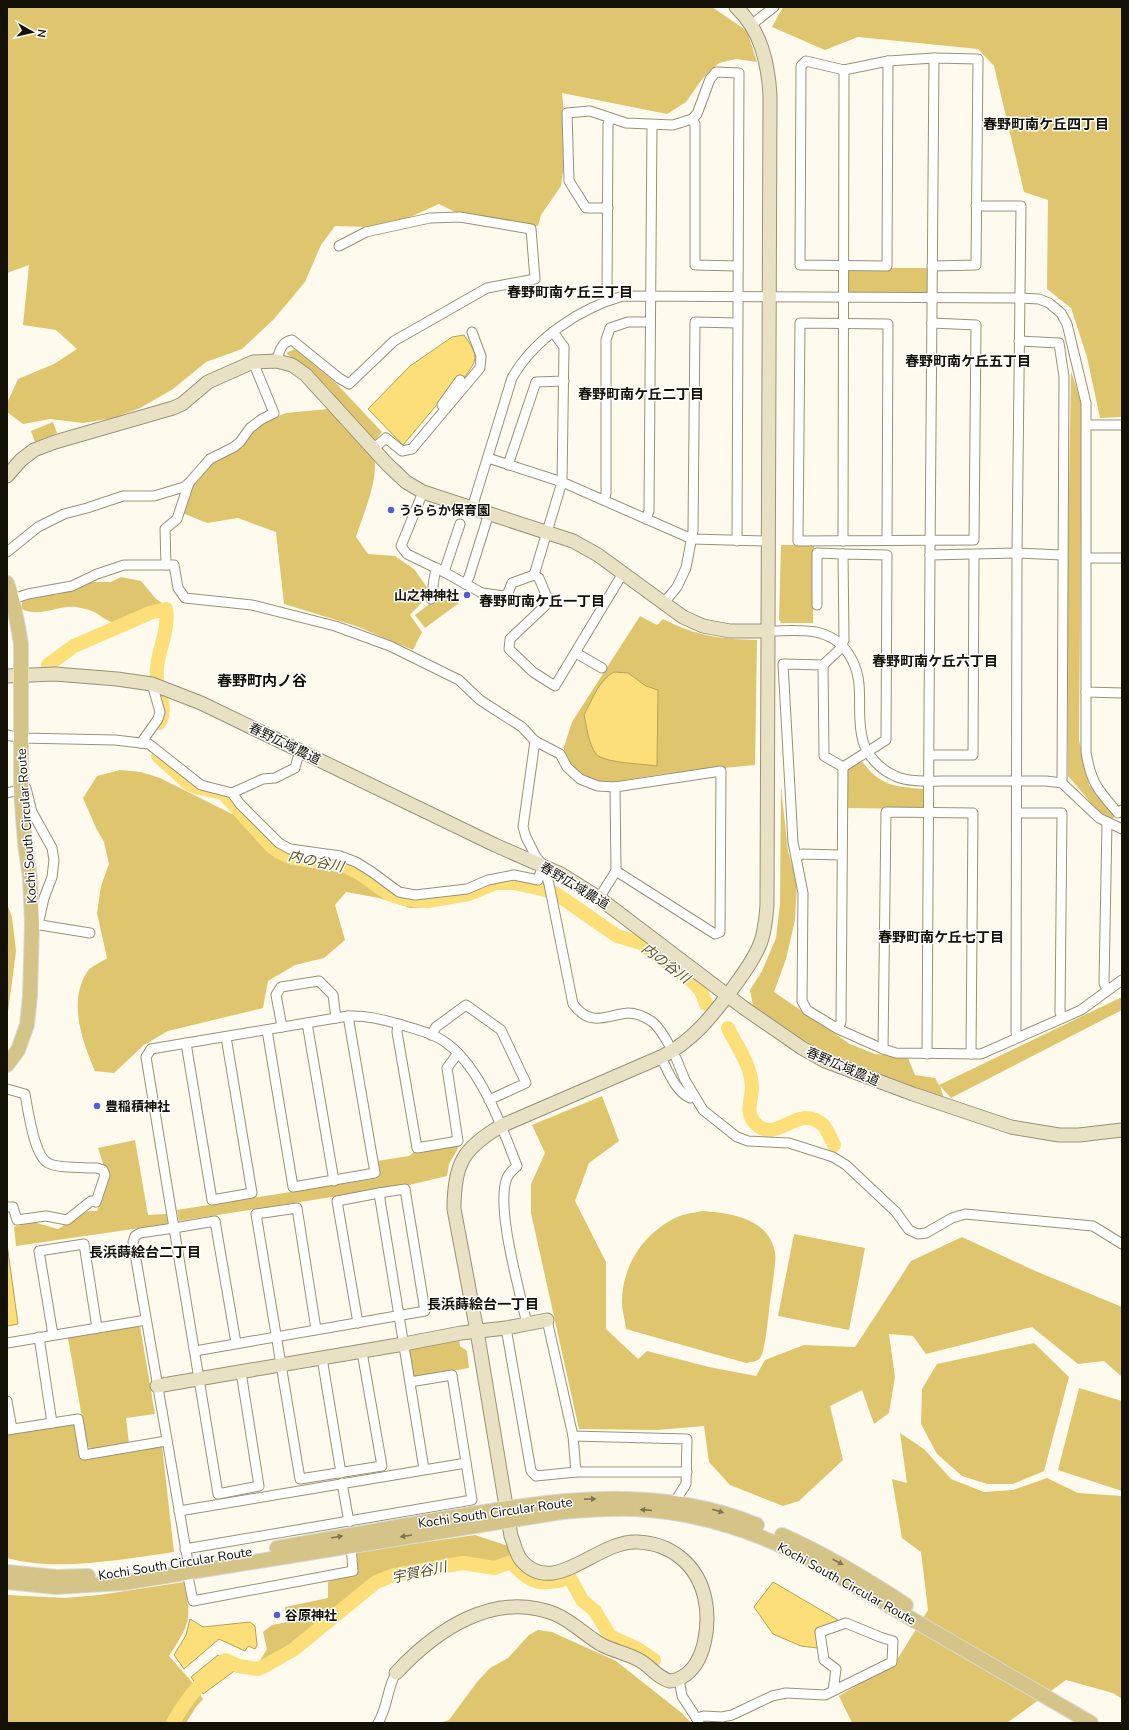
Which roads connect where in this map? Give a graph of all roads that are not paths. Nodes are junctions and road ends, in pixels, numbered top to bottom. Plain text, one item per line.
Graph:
1 (736, 7) edge
2 (774, 7) edge
3 (751, 25) junction
4 (934, 58) junction
5 (888, 62) junction
6 (844, 70) junction
7 (610, 118) junction
8 (692, 119) junction
9 (652, 125) junction
10 (976, 206) junction
11 (608, 208) junction
12 (339, 246) dead end
13 (737, 266) junction
14 (844, 266) junction
15 (932, 266) junction
16 (651, 297) junction
17 (738, 297) junction
18 (769, 297) junction
19 (932, 297) junction
20 (844, 298) junction
21 (1020, 298) junction
22 (608, 300) junction
23 (650, 322) junction
24 (737, 323) junction
25 (932, 323) junction
26 (844, 324) junction
27 (472, 332) dead end
28 (553, 332) junction
29 (1019, 342) junction
30 (277, 361) junction
31 (253, 362) junction
32 (460, 380) dead end
33 (564, 381) junction
34 (1087, 425) junction
35 (1122, 425) edge
36 (417, 443) junction
37 (373, 449) junction
38 (488, 458) junction
39 (508, 465) junction
40 (7, 476) edge
41 (562, 482) junction
42 (189, 483) junction
43 (424, 492) junction
44 (604, 500) junction
45 (472, 508) junction
46 (489, 513) junction
47 (646, 519) junction
48 (460, 524) dead end
49 (547, 531) junction
50 (692, 539) junction
51 (887, 540) junction
52 (737, 541) junction
53 (767, 541) junction
54 (842, 541) junction
55 (930, 541) junction
56 (7, 552) edge
57 (1017, 553) junction
58 (843, 554) junction
59 (930, 555) junction
60 (974, 555) junction
61 (1062, 555) junction
62 (1087, 558) junction
63 (1122, 558) edge
64 (166, 565) junction
65 (440, 570) junction
66 (623, 573) junction
67 (534, 575) junction
68 (7, 583) edge
69 (465, 584) junction
70 (12, 599) junction
71 (431, 599) dead end
72 (663, 604) junction
73 (817, 605) dead end
74 (768, 631) junction
75 (842, 644) junction
76 (576, 653) junction
77 (823, 665) junction
78 (602, 668) dead end
79 (13, 676) edge
80 (152, 684) junction
81 (1086, 692) junction
82 (1122, 693) edge
83 (7, 735) edge
84 (21, 738) junction
85 (535, 741) junction
86 (145, 744) junction
87 (300, 750) junction
88 (867, 752) junction
89 (930, 755) junction
90 (843, 767) junction
91 (930, 781) junction
92 (1017, 781) junction
93 (1062, 783) junction
94 (615, 787) junction
95 (21, 790) junction
96 (7, 793) edge
97 (232, 793) junction
98 (1122, 810) edge
99 (929, 812) junction
100 (1017, 813) junction
101 (1107, 822) junction
102 (1122, 829) edge
103 (841, 855) junction
104 (797, 856) junction
105 (543, 865) junction
106 (616, 871) junction
107 (600, 898) junction
108 (35, 925) junction
109 (90, 934) dead end
110 (1122, 980) edge
111 (1108, 990) junction
112 (727, 996) junction
113 (348, 1016) junction
114 (336, 1018) junction
115 (1062, 1018) junction
116 (308, 1023) junction
117 (398, 1024) junction
118 (282, 1027) junction
119 (838, 1029) junction
120 (267, 1030) junction
121 (431, 1035) junction
122 (226, 1037) junction
123 (1017, 1037) junction
124 (186, 1043) junction
125 (668, 1043) dead end
126 (883, 1049) junction
127 (458, 1054) junction
128 (927, 1054) junction
129 (971, 1054) junction
130 (661, 1057) junction
131 (676, 1058) dead end
132 (7, 1065) edge
133 (7, 1088) edge
134 (694, 1096) junction
135 (489, 1100) junction
136 (501, 1126) junction
137 (1122, 1130) edge
138 (334, 1181) junction
139 (379, 1193) junction
140 (7, 1207) edge
141 (174, 1228) junction
142 (1122, 1244) edge
143 (400, 1316) junction
144 (146, 1320) junction
145 (547, 1320) joint
146 (358, 1323) junction
147 (527, 1324) junction
148 (98, 1328) junction
149 (506, 1328) junction
150 (316, 1329) junction
151 (477, 1331) junction
152 (53, 1335) junction
153 (39, 1337) junction
154 (276, 1337) junction
155 (7, 1343) edge
156 (236, 1343) junction
157 (404, 1344) junction
158 (194, 1351) junction
159 (362, 1352) junction
160 (322, 1358) junction
161 (280, 1365) junction
162 (241, 1372) junction
163 (199, 1379) junction
164 (410, 1382) junction
165 (157, 1386) junction
166 (7, 1401) edge
167 (52, 1423) junction
168 (9, 1429) edge
169 (573, 1436) junction
170 (166, 1441) junction
171 (466, 1463) junction
172 (424, 1469) junction
173 (576, 1472) junction
174 (687, 1472) junction
175 (341, 1473) junction
176 (342, 1483) junction
177 (674, 1503) junction
178 (179, 1511) junction
179 (507, 1514) junction
180 (349, 1522) junction
181 (351, 1545) junction
182 (187, 1561) junction
183 (7, 1572) edge
184 (7, 1582) edge
185 (914, 1616) junction
186 (396, 1673) joint
187 (679, 1679) junction
188 (833, 1691) junction
189 (698, 1720) edge
190 (378, 1723) edge
191 (1091, 1723) edge

1 - 3 street
2 - 3 street
3 - 18 street
4 - 5 street
4 - 10 street
4 - 15 street
5 - 6 street
5 - 14 street
6 - 14 street
6 - 14 street
7 - 9 street
7 - 11 street
7 - 11 street
8 - 9 street
8 - 13 street
8 - 13 street
9 - 16 street
10 - 15 street
10 - 21 street
11 - 22 street
12 - 30 street
13 - 17 street
14 - 20 street
15 - 19 street
16 - 17 street
16 - 22 street
16 - 23 street
17 - 18 street
17 - 24 street
18 - 20 street
18 - 53 street
19 - 20 street
19 - 21 street
19 - 25 street
20 - 26 street
21 - 29 street
21 - 34 street
22 - 28 street
23 - 44 street
23 - 47 street
24 - 50 street
24 - 52 street
25 - 55 street
25 - 55 street
26 - 51 street
26 - 54 street
26 - 54 street
27 - 36 street
28 - 33 street
28 - 38 street
29 - 57 street
29 - 61 street
30 - 31 street
30 - 37 street
31 - 40 street
31 - 42 street
32 - 36 street
33 - 39 street
33 - 41 street
34 - 35 street
34 - 62 street
36 - 37 street
37 - 43 street
38 - 39 street
38 - 45 street
39 - 41 street
41 - 44 street
41 - 49 street
42 - 56 street
42 - 64 street
43 - 45 street
43 - 65 street
44 - 47 street
45 - 46 street
46 - 49 street
46 - 69 street
47 - 50 street
48 - 65 street
49 - 66 street
49 - 67 street
50 - 52 street
50 - 72 street
51 - 54 street
51 - 55 street
52 - 53 street
53 - 74 street
55 - 59 street
57 - 60 street
57 - 61 street
57 - 92 street
58 - 73 street
58 - 75 street
58 - 88 street
59 - 60 street
59 - 89 street
60 - 89 street
61 - 93 street
62 - 63 street
62 - 81 street
64 - 70 street
64 - 85 street
65 - 69 street
65 - 71 street
66 - 72 street
66 - 76 street
67 - 69 street
67 - 76 street
68 - 70 main road, Kochi South Circular Route
70 - 79 main road, Kochi South Circular Route
72 - 74 street
74 - 75 street
74 - 112 street
75 - 77 street
75 - 88 street
76 - 78 street
77 - 90 street
77 - 104 street
79 - 80 street, 春野広域農道
79 - 84 main road, Kochi South Circular Route
80 - 86 street
80 - 87 street, 春野広域農道
81 - 82 street
81 - 98 street
83 - 84 street
84 - 86 street
84 - 95 main road, Kochi South Circular Route
85 - 94 street
85 - 105 street
86 - 97 street
87 - 97 street
87 - 105 street, 春野広域農道
88 - 90 street
88 - 91 street
89 - 91 street
90 - 103 street
91 - 92 street
91 - 99 street
92 - 93 street
92 - 100 street
93 - 101 street
94 - 106 street
94 - 106 street
95 - 96 street
95 - 108 main road, Kochi South Circular Route
95 - 108 street
97 - 105 street
99 - 126 street
99 - 128 street
99 - 129 street
100 - 115 street
100 - 123 street
101 - 102 street
101 - 111 street
103 - 104 street
103 - 119 street
104 - 119 street
105 - 107 street, 春野広域農道
105 - 125 street
106 - 107 street
107 - 112 street, 春野広域農道
108 - 109 street
108 - 132 main road, Kochi South Circular Route
110 - 111 street
111 - 115 street
112 - 130 street
112 - 137 street, 春野広域農道
113 - 114 street
113 - 117 street
113 - 138 street
114 - 116 street
114 - 118 street
115 - 123 street
116 - 118 street
116 - 138 street
117 - 121 street
117 - 127 street
118 - 120 street
119 - 126 street
120 - 122 street
120 - 138 street
121 - 127 street
121 - 135 street
122 - 124 street
122 - 124 street
123 - 129 street
124 - 141 street
126 - 128 street
127 - 135 street
128 - 129 street
130 - 134 street
130 - 136 street
131 - 134 street
133 - 140 street
134 - 142 street
135 - 136 street
136 - 147 street
136 - 151 street
139 - 143 street
139 - 143 street
139 - 146 street
141 - 144 street
141 - 156 street
141 - 158 street
143 - 146 street
143 - 157 street
144 - 148 street
144 - 165 street
145 - 147 street
145 - 169 street
146 - 150 street
147 - 149 street
148 - 152 street
148 - 152 street
149 - 151 street
149 - 173 street
150 - 154 street
150 - 154 street
151 - 157 street
151 - 179 street
152 - 153 street
153 - 155 street
153 - 167 street
154 - 156 street
154 - 161 street
156 - 158 street
157 - 159 street
157 - 164 street
158 - 163 street
159 - 160 street
159 - 175 street
160 - 161 street
160 - 175 street
161 - 162 street
161 - 175 street
162 - 163 street
162 - 163 street
163 - 165 street
164 - 171 street
164 - 172 street
165 - 170 street
166 - 168 street
167 - 168 street
167 - 170 street
169 - 173 street
169 - 174 street
170 - 178 street
171 - 172 street
171 - 180 street
172 - 176 street
173 - 174 street
174 - 177 street
176 - 178 street
176 - 180 street
179 -> 177 main road, Kochi South Circular Route
177 -> 185 main road, Kochi South Circular Route
178 - 182 street
179 -> 181 main road, Kochi South Circular Route
182 -> 179 main road, Kochi South Circular Route
185 -> 179 main road, Kochi South Circular Route
179 - 187 street
180 - 182 street
181 - 182 main road, Kochi South Circular Route
181 - 182 street
182 - 183 main road, Kochi South Circular Route
182 - 184 main road, Kochi South Circular Route
185 - 191 main road, Kochi South Circular Route
186 - 187 street
186 - 190 street
187 - 189 street
188 - 188 street
188 - 189 street

